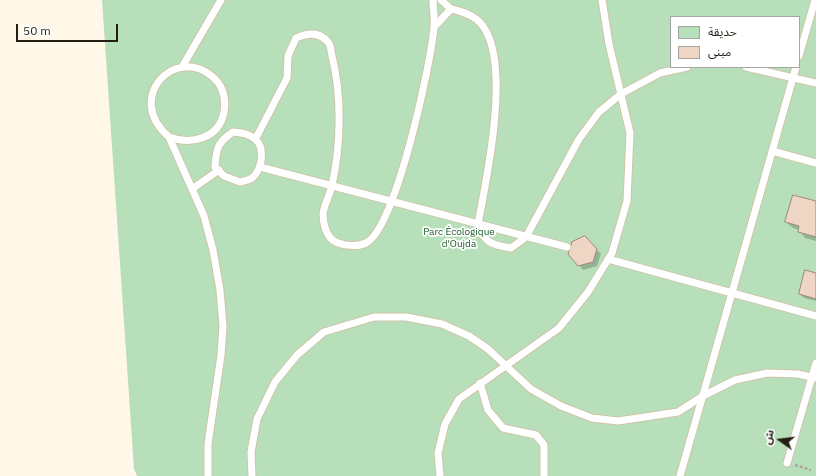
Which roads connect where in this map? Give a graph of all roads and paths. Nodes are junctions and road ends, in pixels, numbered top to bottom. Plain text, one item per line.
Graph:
1 (221, 0) edge
2 (433, 0) edge
3 (442, 0) edge
4 (602, 0) edge
5 (815, 0) edge
6 (451, 9) junction
7 (434, 27) junction
8 (800, 52) edge
9 (182, 67) junction
10 (682, 68) edge
11 (751, 68) edge
12 (796, 68) edge
13 (793, 77) junction
14 (816, 83) edge
15 (621, 94) junction
16 (212, 132) junction
17 (169, 137) junction
18 (256, 138) junction
19 (222, 140) junction
20 (772, 151) junction
21 (816, 163) edge
22 (260, 166) junction
23 (219, 170) junction
24 (332, 185) junction
25 (192, 190) junction
26 (391, 201) junction
27 (478, 224) junction
28 (526, 237) junction
29 (567, 248) dead end
30 (608, 259) junction
31 (732, 293) junction
32 (816, 316) edge
33 (816, 363) edge
34 (506, 366) junction
35 (814, 378) edge
36 (480, 383) junction
37 (703, 396) junction
38 (787, 463) joint
39 (811, 470) dead end
40 (208, 476) edge
41 (252, 476) edge
42 (440, 476) edge
43 (544, 476) edge
44 (680, 476) edge

1 - 9 lane
2 - 7 lane
3 - 6 lane
4 - 15 lane
5 - 8 lane
6 - 7 lane
6 - 27 lane
7 - 26 lane
9 - 16 lane
9 - 17 lane
10 - 15 lane
11 - 13 lane
12 - 13 lane
13 - 14 lane
13 - 20 lane
15 - 28 lane
15 - 30 lane
16 - 17 lane
16 - 19 lane
17 - 25 lane
18 - 19 lane
18 - 22 lane
18 - 24 lane
19 - 23 lane
20 - 21 lane
20 - 31 lane
22 - 23 lane
22 - 24 lane
23 - 25 lane
24 - 26 lane
24 - 26 lane
25 - 40 lane
26 - 27 lane
27 - 28 lane
27 - 28 lane
28 - 29 lane
30 - 31 lane
30 - 34 lane
31 - 32 lane
31 - 37 lane
33 - 35 lane
34 - 36 lane
34 - 37 lane
34 - 41 lane
35 - 37 lane
35 - 38 lane
36 - 42 lane
36 - 43 lane
37 - 44 lane
38 - 39 path

